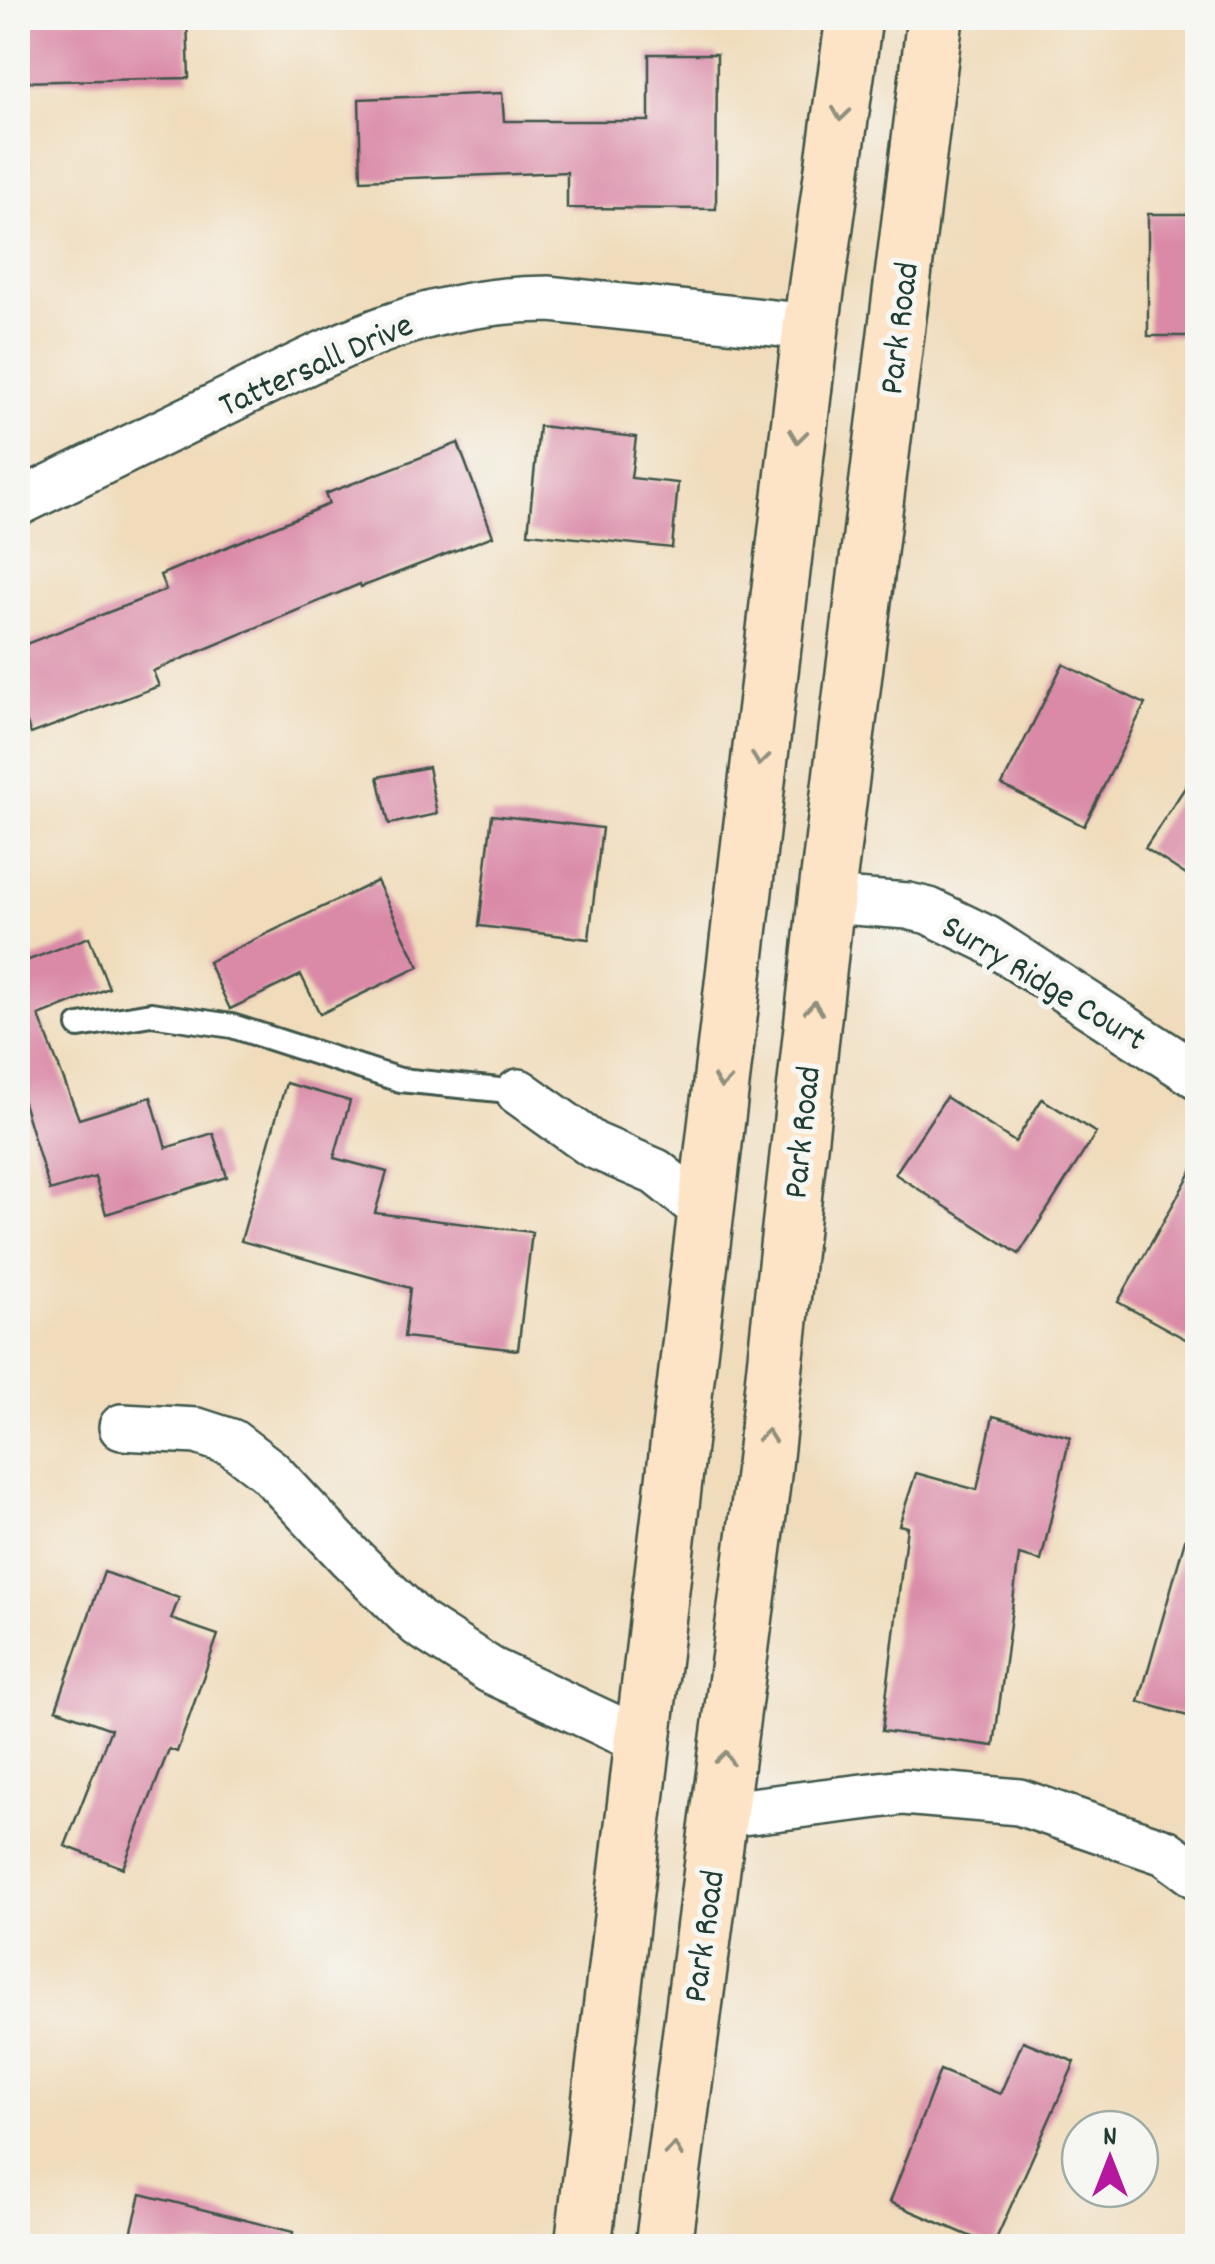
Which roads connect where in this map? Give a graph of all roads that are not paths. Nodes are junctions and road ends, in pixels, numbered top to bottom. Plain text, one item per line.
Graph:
1 (854, 18) edge
2 (935, 18) edge
3 (811, 327) junction
4 (18, 503) edge
5 (826, 900) junction
6 (79, 1026) dead end
7 (1198, 1076) edge
8 (519, 1092) joint
9 (706, 1212) junction
10 (122, 1427) dead end
11 (642, 1741) junction
12 (718, 1815) junction
13 (1198, 1876) edge
14 (582, 2246) edge
15 (663, 2246) edge

1 -> 3 main road
2 - 5 main road, Park Road
3 - 4 street, Tattersall Drive
3 -> 9 main road
5 - 7 street, Surry Ridge Court
12 -> 5 main road, Park Road
6 - 8 lane
8 - 9 street
9 - 11 main road
10 - 11 street
11 - 14 main road
12 - 13 street
15 -> 12 main road, Park Road

